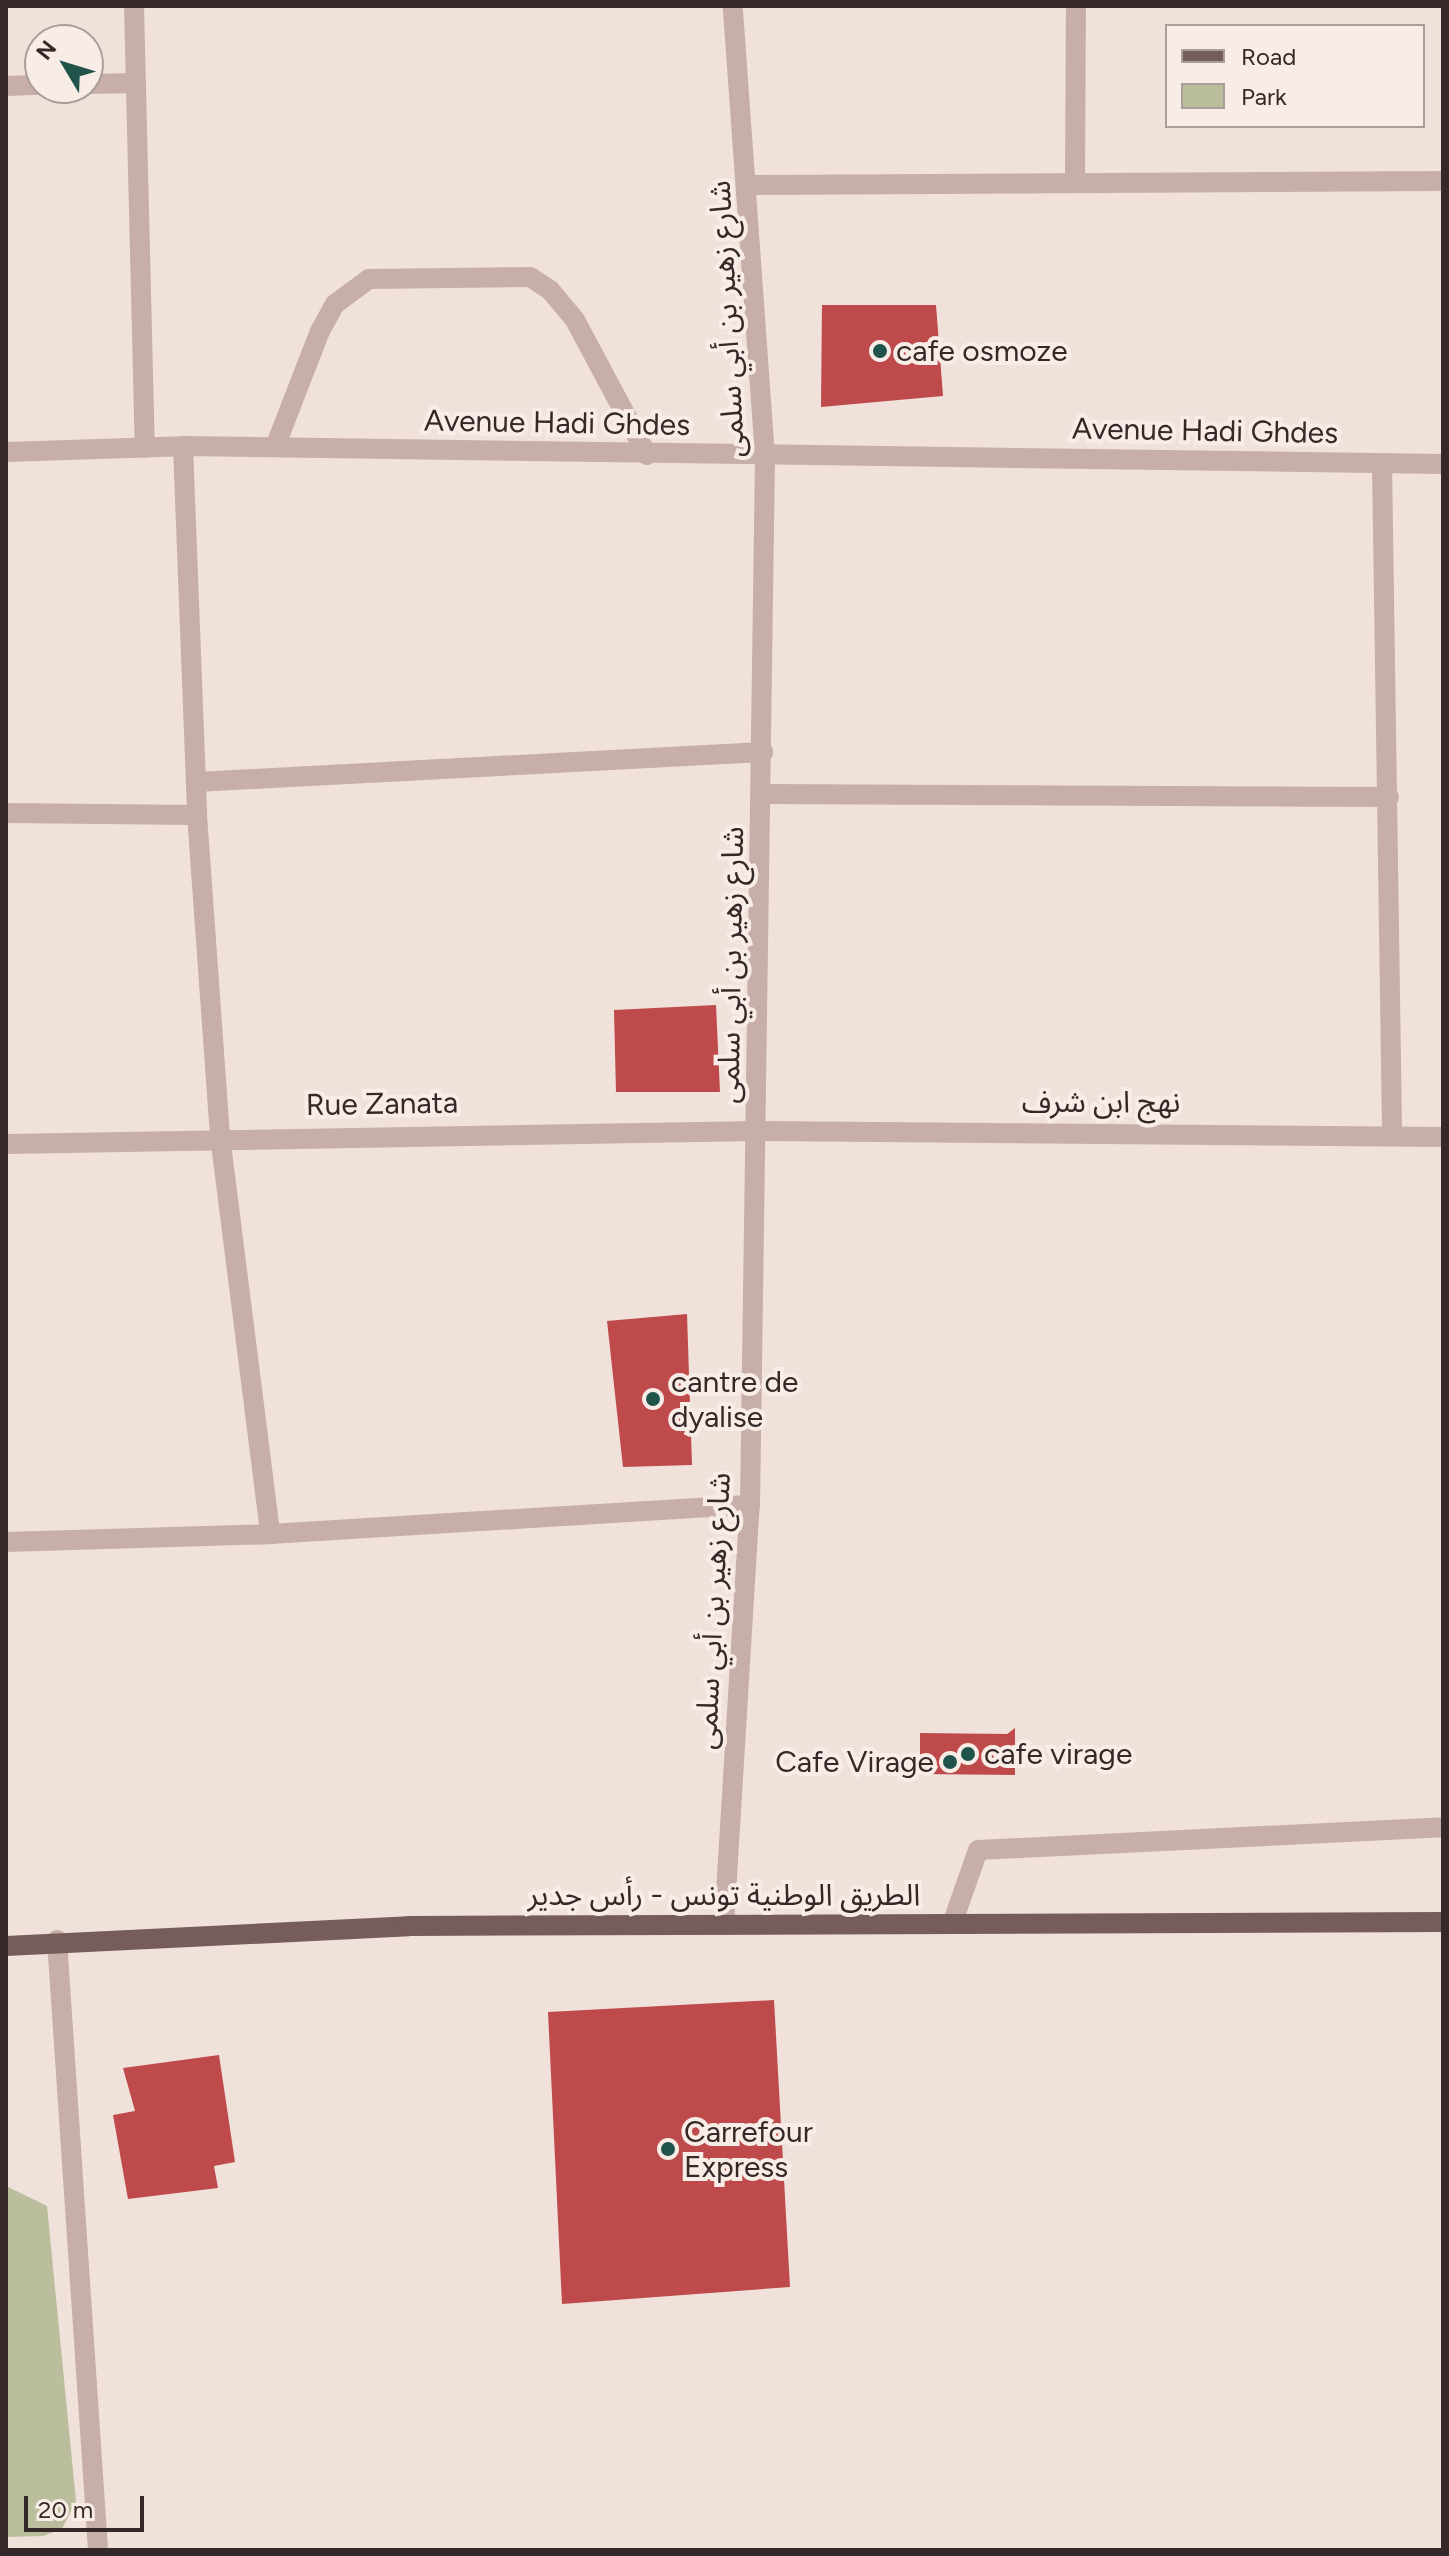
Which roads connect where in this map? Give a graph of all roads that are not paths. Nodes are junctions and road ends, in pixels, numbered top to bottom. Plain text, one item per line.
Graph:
1 (134, 6) edge
2 (733, 6) edge
3 (1076, 6) edge
4 (135, 83) junction
5 (104, 84) edge
6 (1443, 181) edge
7 (1075, 183) junction
8 (749, 185) junction
9 (183, 446) junction
10 (275, 447) junction
11 (145, 448) junction
12 (6, 452) edge
13 (647, 455) junction
14 (765, 457) junction
15 (1382, 463) junction
16 (1443, 464) edge
17 (763, 752) junction
18 (196, 782) junction
19 (763, 794) junction
20 (1389, 797) junction
21 (6, 813) edge
22 (197, 815) junction
23 (758, 1131) junction
24 (1392, 1133) junction
25 (220, 1136) junction
26 (1443, 1137) edge
27 (6, 1144) edge
28 (750, 1505) junction
29 (270, 1534) junction
30 (6, 1542) edge
31 (1443, 1827) edge
32 (1443, 1922) edge
33 (952, 1924) junction
34 (724, 1925) junction
35 (57, 1940) junction
36 (6, 1946) edge
37 (98, 2550) edge

1 - 4 street
2 - 8 street, شارع زهير بن أبي سلمى
3 - 7 street
4 - 5 street
4 - 11 street
6 - 7 street
7 - 8 street
8 - 14 street, شارع زهير بن أبي سلمى
9 - 10 street, Avenue Hadi Ghdes
9 - 11 street, Avenue Hadi Ghdes
9 - 18 street
10 - 13 street, Avenue Hadi Ghdes
10 - 13 street
11 - 12 street, Avenue Hadi Ghdes
13 - 14 street, Avenue Hadi Ghdes
14 - 15 street, Avenue Hadi Ghdes
14 - 17 street, شارع زهير بن أبي سلمى
15 - 16 street, Avenue Hadi Ghdes
15 - 20 street
17 - 18 street
17 - 19 street, شارع زهير بن أبي سلمى
18 - 22 street
19 - 20 street
19 - 23 street, شارع زهير بن أبي سلمى
20 - 24 street
21 - 22 street
22 - 25 street
23 - 24 street, نهج ابن شرف
23 - 25 street, Rue Zanata
23 - 28 street, شارع زهير بن أبي سلمى
24 - 26 street, نهج ابن شرف
25 - 27 street, Rue Zanata
25 - 29 street
28 - 29 street
28 - 34 street, شارع زهير بن أبي سلمى
29 - 30 street
31 - 33 street
32 - 33 main road, الطريق الوطنية تونس - رأس جدير
33 - 34 main road, الطريق الوطنية تونس - رأس جدير
34 - 35 main road, الطريق الوطنية تونس - رأس جدير
35 - 36 main road, الطريق الوطنية تونس - رأس جدير
35 - 37 street

